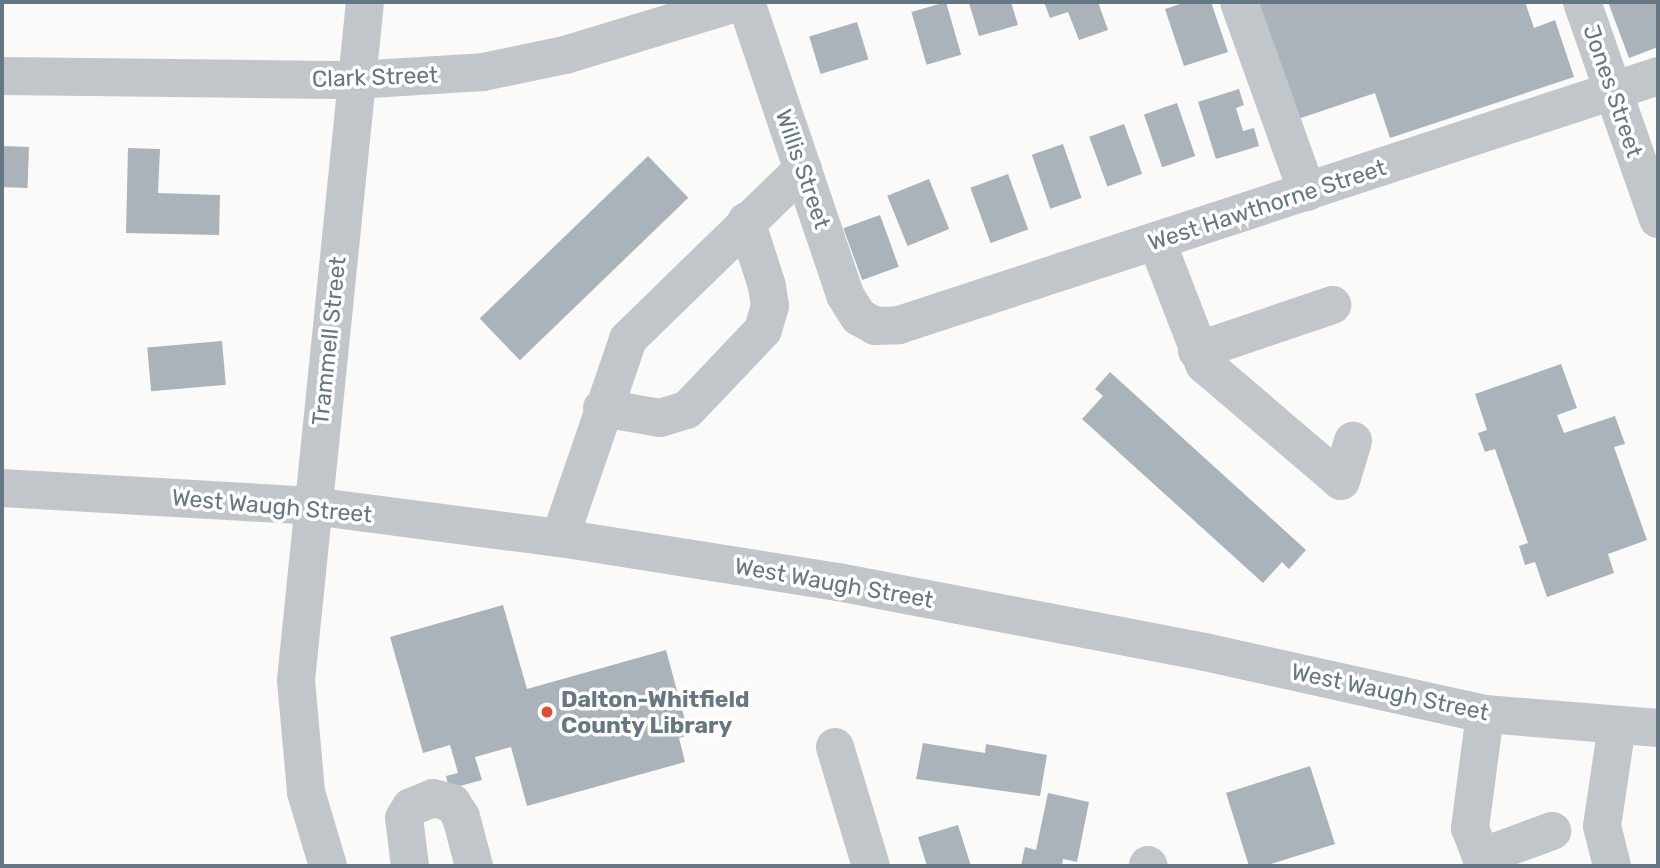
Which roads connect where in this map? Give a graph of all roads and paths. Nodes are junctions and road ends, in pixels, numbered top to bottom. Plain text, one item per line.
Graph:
1 (365, 2) edge
2 (739, 2) edge
3 (746, 2) edge
4 (1239, 2) edge
5 (1582, 2) edge
6 (2, 76) edge
7 (1658, 76) edge
8 (354, 80) junction
9 (1614, 90) junction
10 (1645, 143) edge
11 (803, 169) junction
12 (1307, 192) junction
13 (1657, 212) edge
14 (746, 221) junction
15 (1157, 242) junction
16 (1332, 305) dead end
17 (875, 326) joint
18 (1197, 352) junction
19 (602, 408) junction
20 (1353, 441) dead end
21 (2, 488) edge
22 (312, 506) junction
23 (560, 538) junction
24 (1485, 714) junction
25 (1617, 726) junction
26 (1658, 728) edge
27 (835, 747) dead end
28 (1552, 831) dead end
29 (328, 866) edge
30 (410, 866) edge
31 (474, 866) edge
32 (871, 866) edge
33 (1612, 866) edge

1 - 8 street, Trammell Street
2 - 8 street, Clark Street
3 - 11 street, Willis Street
4 - 12 street
5 - 9 street, Jones Street
6 - 8 street, Clark Street
7 - 9 street, West Hawthorne Street
8 - 22 street, Trammell Street
9 - 10 street, Jones Street
9 - 12 street, West Hawthorne Street
10 - 13 street, Jones Street
11 - 14 street
11 - 17 street, Willis Street
12 - 15 street, West Hawthorne Street
14 - 19 street
14 - 19 street
15 - 17 street, West Hawthorne Street
15 - 18 street
16 - 18 street
18 - 20 street
19 - 23 street
21 - 22 street, West Waugh Street
22 - 23 street, West Waugh Street
22 - 29 street, Trammell Street
23 - 24 street, West Waugh Street
24 - 25 street, West Waugh Street
24 - 28 street
25 - 26 street, West Waugh Street
25 - 33 street
27 - 32 street
30 - 31 street

